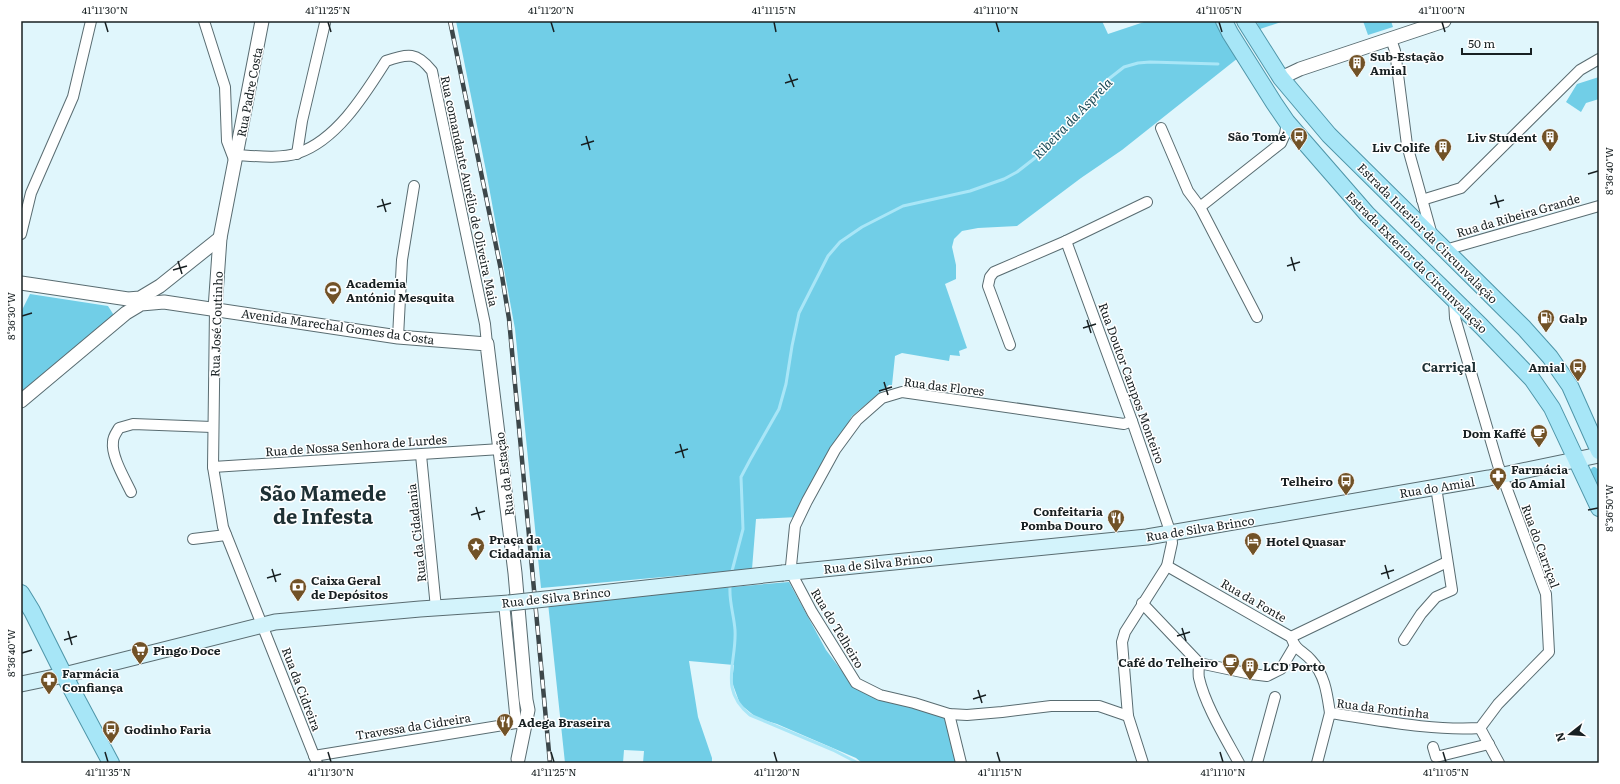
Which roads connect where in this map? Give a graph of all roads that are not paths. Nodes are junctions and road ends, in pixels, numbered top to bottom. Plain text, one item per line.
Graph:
1 (91, 21) edge
2 (204, 21) edge
3 (262, 21) edge
4 (1245, 21) edge
5 (1444, 21) edge
6 (325, 22) dead end
7 (1227, 27) edge
8 (1391, 39) junction
9 (1599, 59) edge
10 (1281, 78) junction
11 (1274, 103) junction
12 (1287, 122) junction
13 (1161, 128) dead end
14 (1304, 142) junction
15 (1281, 143) junction
16 (297, 154) junction
17 (236, 159) junction
18 (414, 186) dead end
19 (1422, 200) junction
20 (1147, 202) dead end
21 (1599, 206) edge
22 (1200, 207) junction
23 (21, 234) edge
24 (1432, 237) junction
25 (220, 238) junction
26 (1066, 241) junction
27 (1445, 250) junction
28 (21, 283) edge
29 (160, 286) junction
30 (121, 298) junction
31 (1454, 300) junction
32 (141, 301) junction
33 (164, 302) junction
34 (214, 309) junction
35 (126, 313) junction
36 (1257, 317) dead end
37 (398, 337) junction
38 (487, 344) junction
39 (1010, 345) dead end
40 (21, 400) edge
41 (1132, 421) junction
42 (212, 428) junction
43 (501, 449) junction
44 (1599, 451) edge
45 (421, 455) junction
46 (1599, 455) edge
47 (1577, 461) junction
48 (213, 467) junction
49 (1502, 476) junction
50 (1436, 487) junction
51 (132, 492) dead end
52 (1370, 498) joint
53 (1599, 508) edge
54 (1171, 534) junction
55 (226, 535) junction
56 (193, 539) dead end
57 (1447, 562) junction
58 (1167, 566) junction
59 (787, 572) junction
60 (21, 580) edge
61 (21, 593) edge
62 (507, 603) junction
63 (1142, 604) junction
64 (436, 608) junction
65 (32, 611) junction
66 (263, 625) junction
67 (1291, 637) junction
68 (1404, 640) dead end
69 (1294, 647) junction
70 (1199, 663) junction
71 (64, 676) junction
72 (21, 684) edge
73 (1275, 697) dead end
74 (526, 700) junction
75 (1330, 713) junction
76 (949, 714) junction
77 (1128, 716) junction
78 (516, 723) junction
79 (1480, 728) junction
80 (1489, 744) junction
81 (1433, 747) dead end
82 (316, 759) edge
83 (519, 761) edge
84 (111, 763) edge
85 (961, 763) edge
86 (1142, 763) edge
87 (1239, 763) edge
88 (1257, 763) edge
89 (1317, 763) edge
90 (1498, 763) edge

1 - 23 street
2 - 17 street
3 - 17 street, Rua Padre Costa
4 - 10 main road, Estrada Interior da Circunvalação
5 - 8 street
6 - 16 street
7 - 10 main road
7 - 11 main road, Estrada Exterior da Circunvalação
8 - 10 street
8 - 19 street
9 - 19 street
10 - 11 main road
10 - 24 main road, Estrada Interior da Circunvalação
11 - 12 main road, Estrada Exterior da Circunvalação
12 - 14 main road, Estrada Exterior da Circunvalação
12 - 15 street
13 - 22 street
14 - 15 street
14 - 31 main road, Estrada Exterior da Circunvalação
15 - 22 street
16 - 17 street
16 - 38 street, Rua comandante Aurélio de Oliveira Maia
17 - 25 street, Rua José Coutinho
18 - 37 street
19 - 24 street
20 - 26 street
21 - 27 street, Rua da Ribeira Grande
22 - 36 street
24 - 27 main road, Estrada Interior da Circunvalação
25 - 29 street
25 - 34 street, Rua José Coutinho
26 - 39 street
26 - 41 street, Rua Doutor Campos Monteiro
27 - 44 main road, Estrada Interior da Circunvalação
28 - 30 street, Avenida Marechal Gomes da Costa
29 - 32 street
29 - 33 street
30 - 32 street, Avenida Marechal Gomes da Costa
30 - 35 street
31 - 47 main road, Estrada Exterior da Circunvalação
31 - 49 street, Rua do Carriçal
32 - 33 street, Avenida Marechal Gomes da Costa
32 - 35 street
33 - 34 street, Avenida Marechal Gomes da Costa
34 - 37 street, Avenida Marechal Gomes da Costa
34 - 42 street, Rua José Coutinho
35 - 40 street
37 - 38 street, Avenida Marechal Gomes da Costa
38 - 43 street, Rua da Estação
41 - 54 street, Rua Doutor Campos Monteiro
41 - 59 street, Rua das Flores
42 - 48 street, Rua José Coutinho
42 - 51 street
43 - 45 street, Rua de Nossa Senhora de Lurdes
43 - 74 street, Rua da Estação
45 - 48 street, Rua de Nossa Senhora de Lurdes
45 - 64 street, Rua da Cidadania
46 - 47 main road, Rua do Amial
47 - 49 main road, Rua do Amial
47 - 53 main road, Estrada Exterior da Circunvalação
48 - 55 street, Rua José Coutinho
49 - 50 main road, Rua do Amial
49 - 79 street, Rua do Carriçal
50 - 52 main road, Rua do Amial
50 - 57 street
52 - 54 main road, Rua de Silva Brinco
54 - 58 street
54 - 59 main road, Rua de Silva Brinco
55 - 56 street
55 - 66 street, Rua José Coutinho
57 - 67 street
57 - 68 street
58 - 63 street
58 - 67 street, Rua da Fonte
59 - 62 main road, Rua de Silva Brinco, bridge
59 - 76 street, Rua do Telheiro
60 - 65 main road
61 - 65 main road
62 - 64 main road, Rua de Silva Brinco
62 - 78 street, Rua da Estação
63 - 70 street
63 - 77 street
64 - 66 main road, Rua de Silva Brinco
65 - 71 main road
66 - 71 main road, Rua de Silva Brinco
66 - 82 street, Rua da Cidreira
67 - 69 street, Rua da Fonte
69 - 70 street
69 - 75 street
70 - 87 street
71 - 72 main road, Rua de Silva Brinco
71 - 84 main road
73 - 88 street
74 - 78 street, Rua da Estação
74 - 83 street, Rua da Estação
75 - 79 street, Rua da Fontinha
75 - 89 street, Rua da Fontinha
76 - 77 street, Rua do Telheiro
76 - 85 street
77 - 86 street
78 - 82 street, Travessa da Cidreira
78 - 83 street, Rua da Estação
79 - 80 street
80 - 81 street
80 - 90 street

